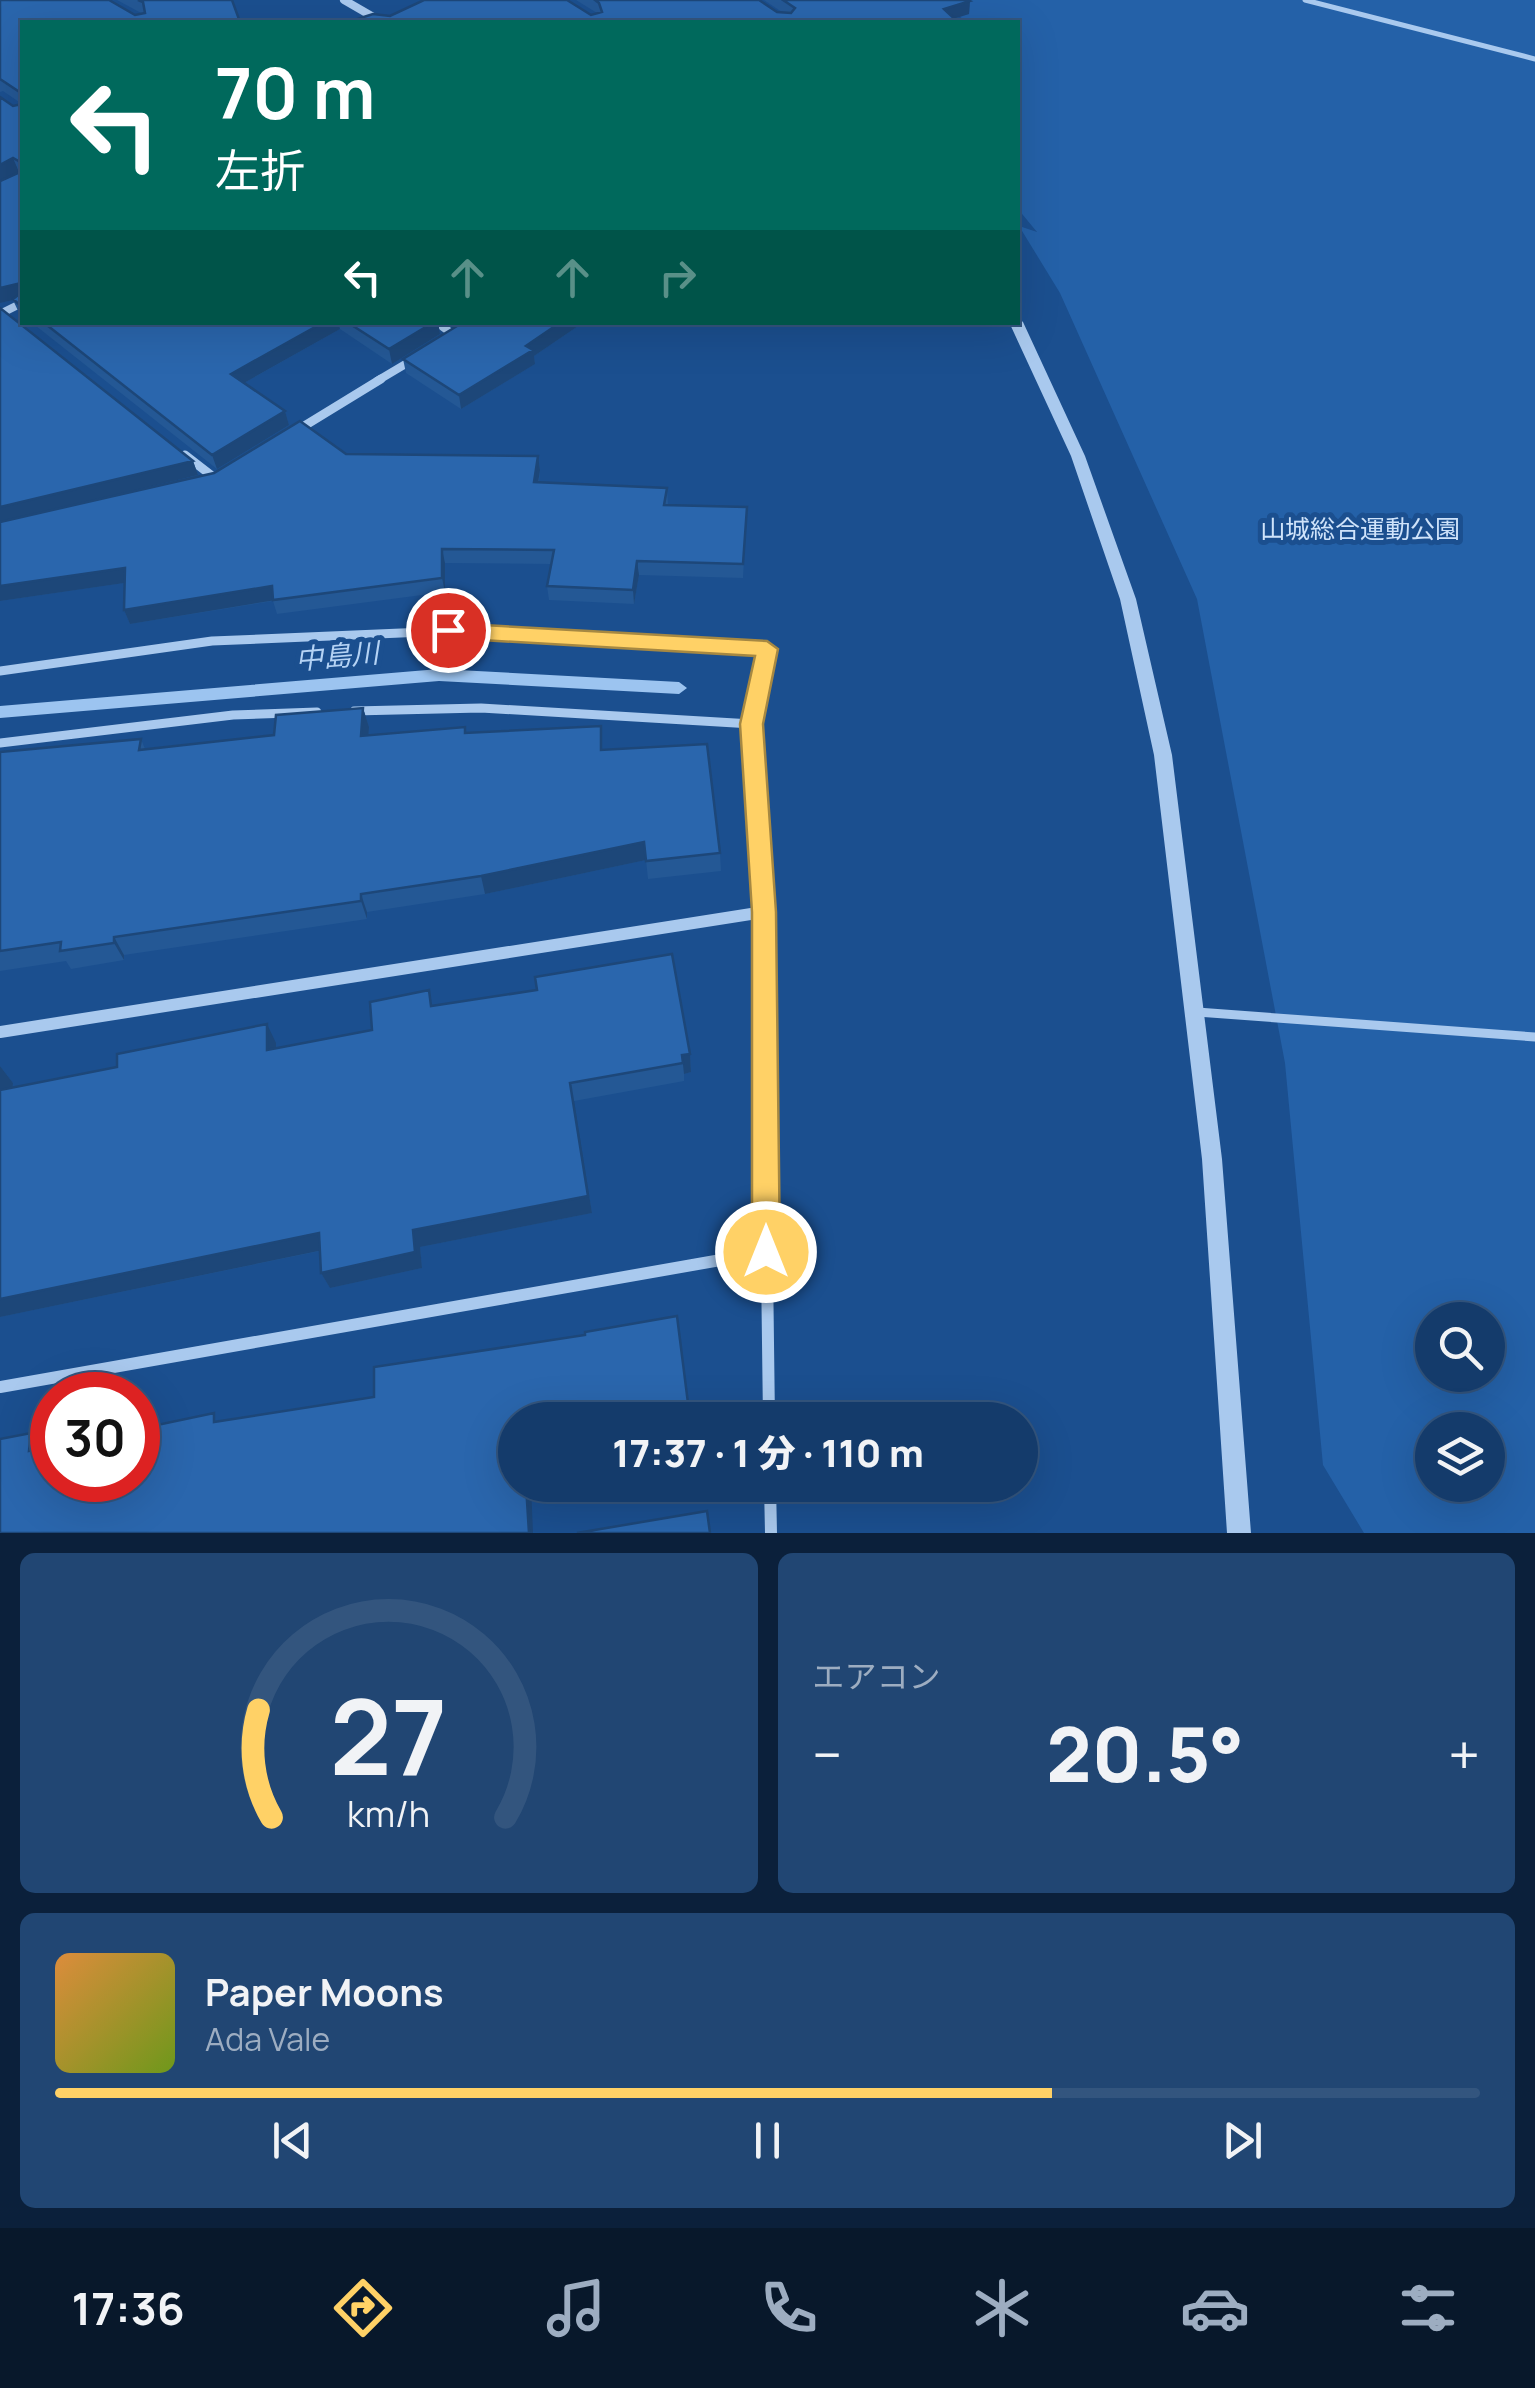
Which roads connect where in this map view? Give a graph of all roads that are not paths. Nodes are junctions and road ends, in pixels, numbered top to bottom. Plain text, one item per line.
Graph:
1 (344, 0) edge
2 (1305, 0) edge
3 (379, 20) edge
4 (1535, 59) edge
5 (1, 311) edge
6 (20, 324) edge
7 (440, 325) edge
8 (1017, 325) edge
9 (437, 346) edge
10 (420, 356) edge
11 (284, 438) edge
12 (170, 444) edge
13 (233, 469) edge
14 (216, 480) junction
15 (198, 484) edge
16 (0, 671) edge
17 (328, 712) edge
18 (347, 712) edge
19 (752, 724) junction
20 (0, 743) edge
21 (764, 912) junction
22 (1198, 1012) junction
23 (0, 1032) edge
24 (1535, 1037) edge
25 (766, 1252) junction
26 (0, 1387) edge
27 (769, 1402) edge
28 (770, 1502) edge
29 (771, 1533) edge
30 (1239, 1533) edge

1 - 3 street
2 - 4 lane
5 - 6 street
7 - 9 street
8 - 22 street
10 - 11 street
12 - 14 street
13 - 14 street
14 - 15 street
16 - 19 street
17 - 20 street
18 - 19 street
19 - 21 street
21 - 23 street
21 - 25 street
22 - 24 lane
22 - 30 street
25 - 26 street
25 - 27 street
28 - 29 street

